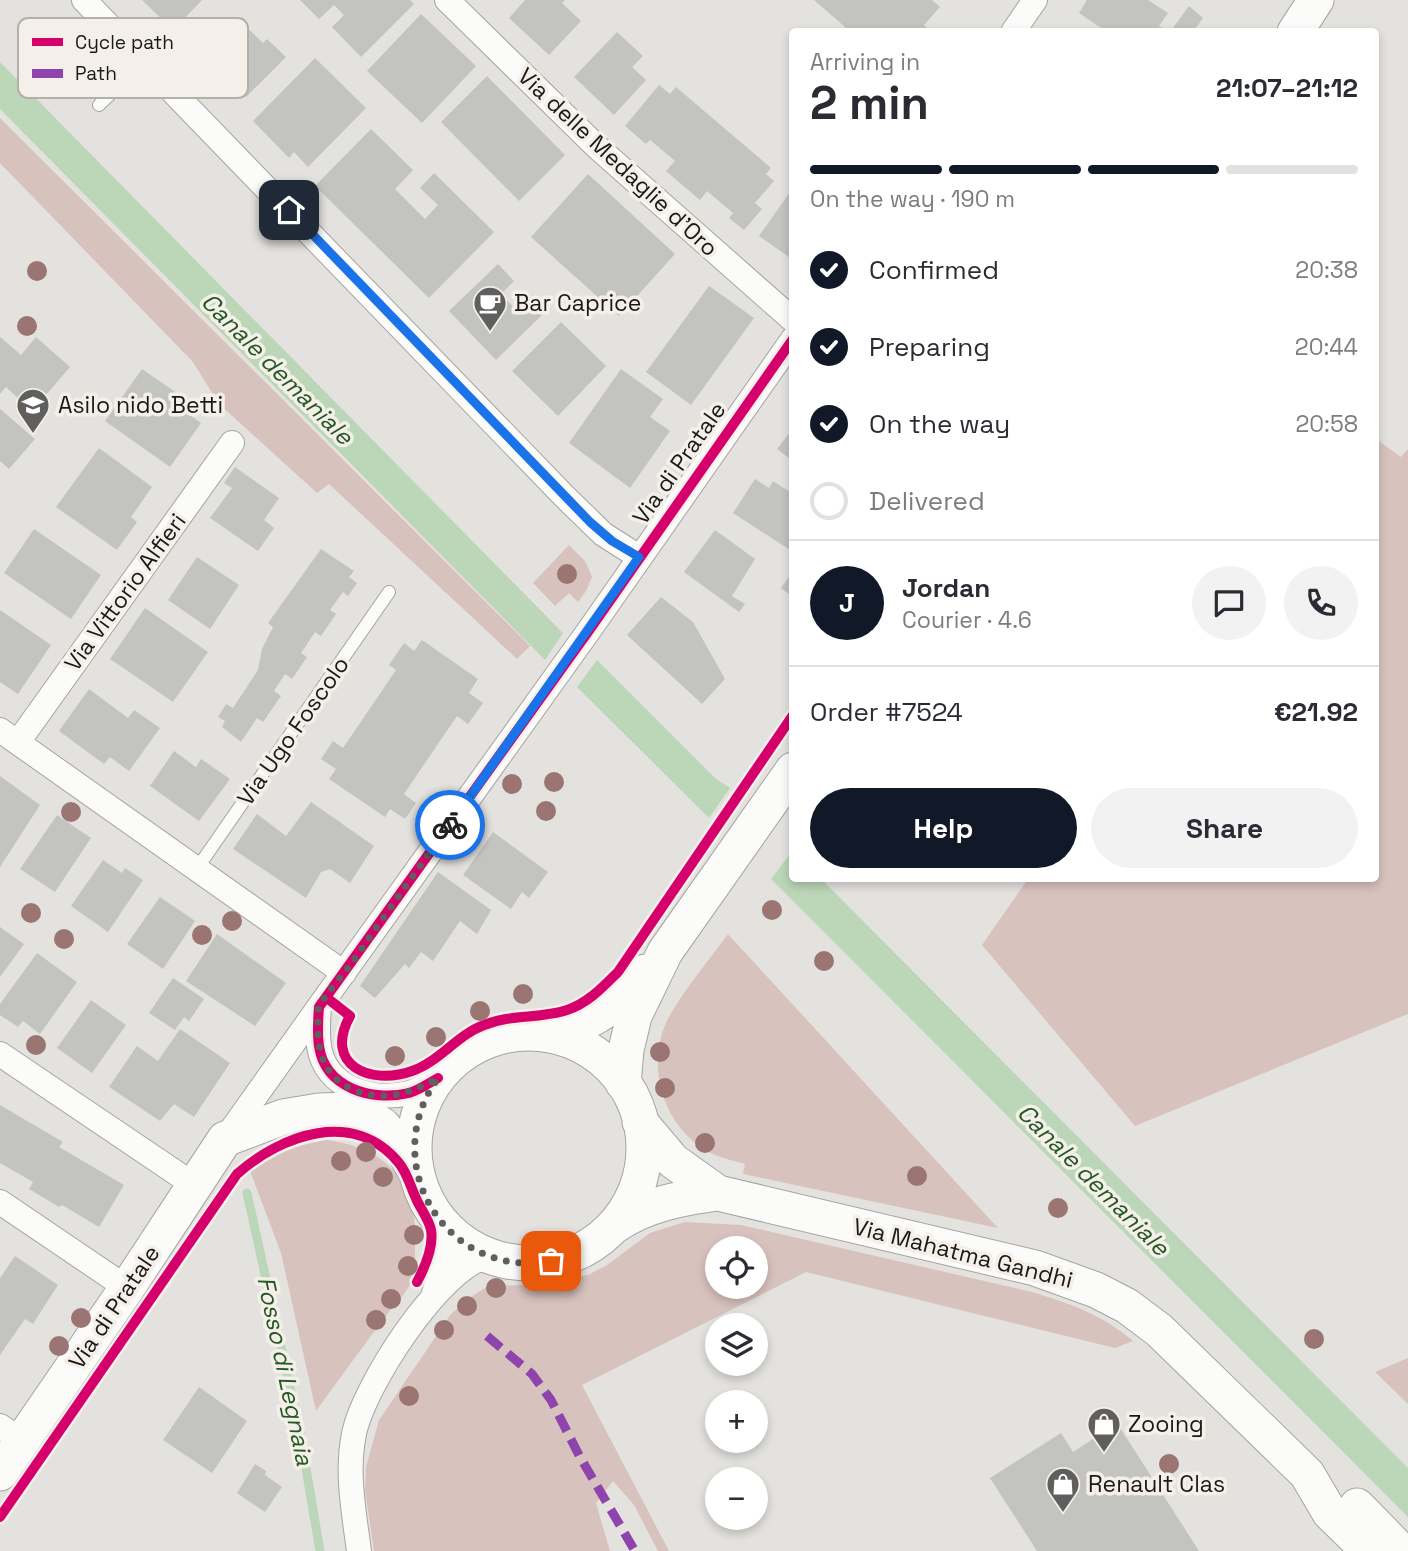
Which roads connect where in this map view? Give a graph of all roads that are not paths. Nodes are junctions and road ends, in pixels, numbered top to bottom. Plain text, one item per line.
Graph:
1 (84, 0) edge
2 (447, 0) edge
3 (1035, 0) edge
4 (1316, 0) edge
5 (101, 18) edge
6 (1016, 28) edge
7 (1298, 28) edge
8 (106, 98) edge
9 (179, 98) edge
10 (99, 105) dead end
11 (789, 316) edge
12 (789, 345) edge
13 (232, 443) dead end
14 (639, 557) junction
15 (389, 592) dead end
16 (9, 736) edge
17 (789, 776) edge
18 (197, 870) junction
19 (665, 953) junction
20 (344, 973) junction
21 (319, 1007) junction
22 (518, 1034) junction
23 (0, 1054) edge
24 (438, 1078) junction
25 (623, 1083) junction
26 (640, 1122) junction
27 (225, 1139) junction
28 (418, 1175) junction
29 (194, 1185) junction
30 (718, 1193) junction
31 (0, 1202) edge
32 (611, 1228) junction
33 (452, 1234) junction
34 (489, 1256) junction
35 (127, 1288) junction
36 (434, 1293) junction
37 (11, 1434) edge
38 (0, 1473) edge
39 (1307, 1474) junction
40 (359, 1551) edge
41 (1369, 1551) edge
42 (1401, 1551) edge

1 - 5 street
2 - 11 street, Via delle Medaglie d'Oro
3 - 6 street
4 - 7 main road
8 - 10 lane
9 - 14 street
12 - 14 street, Via di Pratale
13 - 16 street, Via Vittorio Alfieri
14 - 20 street, Via di Pratale
15 - 18 lane, Via Ugo Foscolo
16 - 18 street
17 - 19 main road
18 - 20 street
19 - 22 main road
19 - 25 main road
20 - 21 street, Via di Pratale
21 - 24 street
21 - 27 street, Via di Pratale
22 - 24 main road
22 - 25 main road
23 - 29 street
24 - 28 main road
25 - 26 main road
26 - 30 main road, Via Mahatma Gandhi
26 - 32 main road
27 - 28 main road
27 - 29 main road, Via di Pratale
28 - 33 main road
29 - 35 main road, Via di Pratale
30 - 32 main road, Via Mahatma Gandhi
30 - 39 main road, Via Mahatma Gandhi
31 - 35 street
32 - 34 main road
33 - 34 main road
33 - 36 street
34 - 36 street
35 - 37 main road, Via di Pratale
36 - 40 street
37 - 38 main road, Via di Pratale
39 - 41 main road, Via Mahatma Gandhi
39 - 42 main road, Via Mahatma Gandhi

